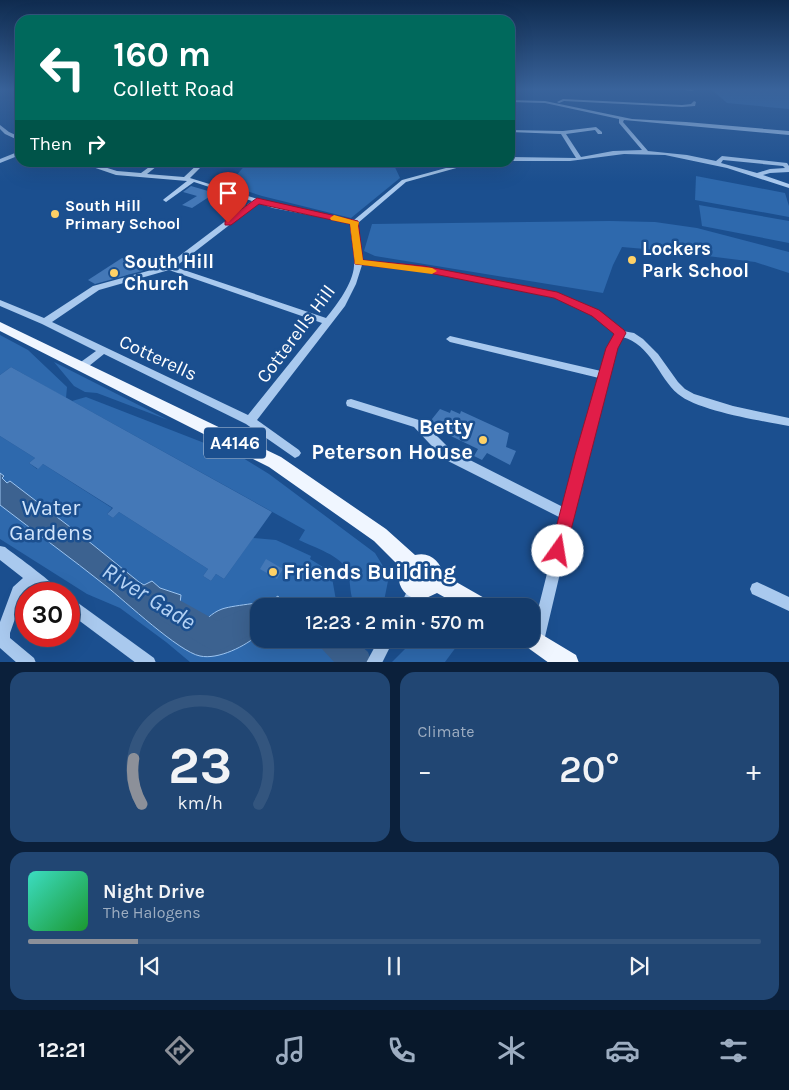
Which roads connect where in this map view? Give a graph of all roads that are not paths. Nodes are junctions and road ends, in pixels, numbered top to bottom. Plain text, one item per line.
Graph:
1 (622, 120) edge
2 (643, 120) edge
3 (0, 126) edge
4 (515, 131) edge
5 (563, 133) junction
6 (600, 133) dead end
7 (789, 133) edge
8 (15, 137) edge
9 (646, 152) junction
10 (15, 155) edge
11 (515, 159) edge
12 (580, 159) junction
13 (0, 161) edge
14 (717, 163) junction
15 (96, 167) edge
16 (153, 167) edge
17 (200, 167) edge
18 (449, 167) edge
19 (759, 174) junction
20 (141, 176) junction
21 (189, 180) junction
22 (789, 186) edge
23 (166, 200) dead end
24 (257, 201) junction
25 (355, 222) junction
26 (359, 262) junction
27 (170, 268) junction
28 (0, 303) edge
29 (45, 322) junction
30 (328, 322) junction
31 (0, 326) edge
32 (620, 333) junction
33 (450, 339) dead end
34 (102, 351) junction
35 (81, 367) junction
36 (605, 376) junction
37 (351, 403) dead end
38 (250, 421) junction
39 (789, 422) edge
40 (418, 424) joint
41 (296, 453) dead end
42 (567, 516) junction
43 (0, 552) edge
44 (413, 566) junction
45 (32, 577) junction
46 (433, 580) junction
47 (38, 582) edge
48 (757, 589) dead end
49 (411, 598) edge
50 (465, 598) edge
51 (789, 604) edge
52 (80, 613) edge
53 (540, 617) edge
54 (540, 643) edge
55 (29, 662) edge
56 (147, 662) edge
57 (568, 662) edge

1 - 9 street
2 - 7 street
3 - 8 street
4 - 5 street
5 - 6 street
5 - 12 street
9 - 12 street
9 - 14 street
10 - 13 street
11 - 12 street
14 - 19 street
14 - 19 street
15 - 20 street
16 - 20 street
17 - 21 street
18 - 25 street
19 - 22 street
20 - 21 street
21 - 23 street
21 - 24 street
24 - 25 street
24 - 27 street
25 - 26 street
26 - 30 street, Cotterells Hill
26 - 32 street
27 - 29 street
27 - 30 street
28 - 29 street, Cotterells
29 - 34 street, Cotterells
30 - 38 street, Cotterells Hill
31 - 35 main road, A4146
32 - 36 street
32 - 39 street
33 - 36 street
34 - 35 street
34 - 38 street, Cotterells
35 - 44 main road, A4146
36 - 42 street
37 - 40 street
38 - 41 street, Cotterells
40 - 42 street
42 - 53 street
43 - 45 street
44 - 46 main road
44 - 49 main road
45 - 47 street
45 - 55 street
46 - 49 main road
46 - 50 main road
48 - 51 street
52 - 56 street
54 - 57 main road

